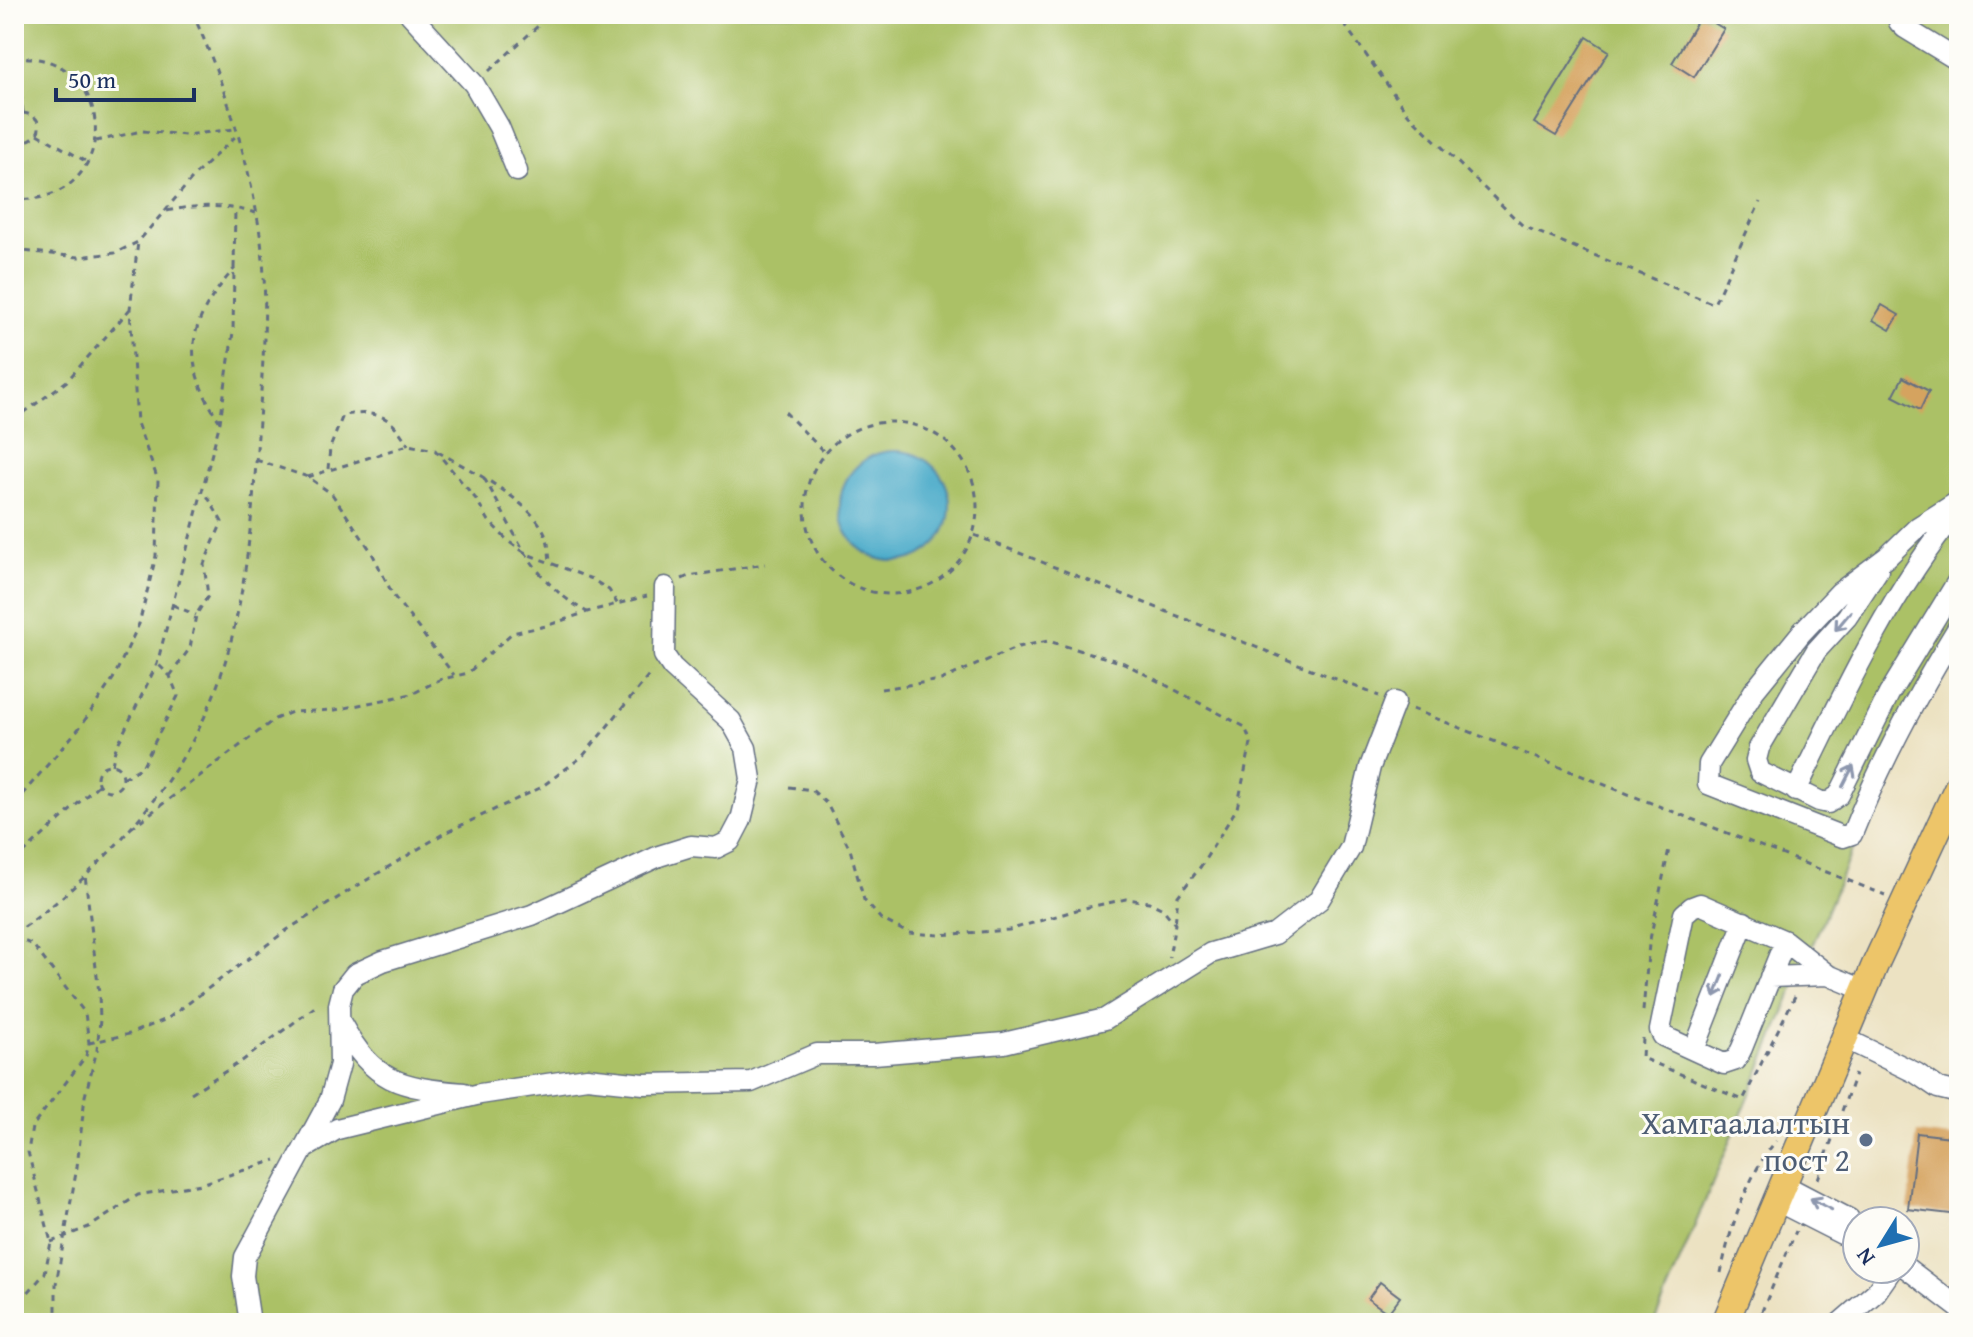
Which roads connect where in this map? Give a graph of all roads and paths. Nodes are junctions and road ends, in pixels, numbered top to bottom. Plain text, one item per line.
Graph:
1 (193, 14) edge
2 (410, 14) edge
3 (551, 14) edge
4 (1337, 14) edge
5 (1899, 14) edge
6 (16, 58) edge
7 (1959, 61) edge
8 (474, 84) junction
9 (23, 113) junction
10 (14, 121) edge
11 (236, 129) junction
12 (14, 133) edge
13 (38, 134) junction
14 (238, 135) junction
15 (96, 141) junction
16 (88, 163) junction
17 (517, 171) dead end
18 (14, 199) edge
19 (1760, 202) dead end
20 (235, 208) junction
21 (167, 211) junction
22 (256, 213) junction
23 (138, 242) junction
24 (14, 250) edge
25 (235, 268) junction
26 (130, 309) junction
27 (785, 412) dead end
28 (14, 420) edge
29 (220, 422) junction
30 (408, 445) junction
31 (435, 450) junction
32 (825, 453) junction
33 (256, 460) junction
34 (328, 471) junction
35 (308, 477) junction
36 (484, 478) junction
37 (204, 492) junction
38 (1959, 501) edge
39 (1959, 509) edge
40 (974, 535) junction
41 (527, 554) junction
42 (1887, 557) junction
43 (550, 561) junction
44 (765, 564) dead end
45 (1959, 579) edge
46 (665, 587) joint
47 (625, 602) dead end
48 (173, 605) junction
49 (618, 605) junction
50 (587, 612) junction
51 (196, 615) junction
52 (1959, 626) edge
53 (664, 655) junction
54 (157, 664) junction
55 (454, 675) junction
56 (170, 676) junction
57 (881, 689) dead end
58 (1395, 702) junction
59 (112, 765) junction
60 (123, 778) junction
61 (1959, 784) edge
62 (98, 785) junction
63 (789, 787) dead end
64 (1796, 791) junction
65 (14, 804) edge
66 (126, 832) junction
67 (14, 862) edge
68 (85, 875) junction
69 (1891, 898) dead end
70 (1744, 922) junction
71 (1175, 924) junction
72 (14, 936) edge
73 (1785, 941) junction
74 (1828, 975) junction
75 (1770, 977) junction
76 (1165, 982) junction
77 (343, 989) junction
78 (1864, 990) junction
79 (341, 1023) junction
80 (98, 1041) junction
81 (89, 1043) junction
82 (1855, 1043) junction
83 (1694, 1050) junction
84 (191, 1093) dead end
85 (1959, 1093) edge
86 (480, 1094) junction
87 (305, 1148) junction
88 (1780, 1193) junction
89 (1807, 1207) junction
90 (1841, 1217) edge
91 (51, 1242) junction
92 (1921, 1279) edge
93 (1881, 1285) edge
94 (14, 1307) edge
95 (1959, 1308) edge
96 (56, 1323) edge
97 (250, 1323) edge
98 (1725, 1323) edge
99 (1757, 1323) edge
100 (1840, 1323) edge

1 - 11 path
2 - 8 street
3 - 8 path
4 - 19 path
5 - 7 street
6 - 9 path
6 - 15 path
8 - 17 street
9 - 10 path
9 - 13 path
11 - 14 path
11 - 15 path
12 - 13 path
13 - 16 path
14 - 21 path
14 - 22 path
15 - 16 path
16 - 18 path
20 - 21 path
20 - 22 path
20 - 25 path
21 - 23 path
22 - 33 path
23 - 24 path
23 - 26 path
25 - 29 path
25 - 29 path
26 - 28 path
26 - 65 path
27 - 32 path
29 - 37 path
30 - 31 path
30 - 34 path
30 - 34 path
31 - 36 path
31 - 41 path
32 - 40 path
32 - 40 path
33 - 35 path
33 - 66 path
34 - 35 path
35 - 55 path
36 - 41 path
36 - 43 path
37 - 48 path
37 - 51 path
38 - 42 street
39 - 64 street
40 - 58 path
41 - 43 path
41 - 50 path
42 - 52 street
42 -> 64 street
43 - 49 path
44 - 46 path
64 -> 45 street
46 - 53 street
47 - 49 path
48 - 51 path
48 - 54 path
49 - 50 path
50 - 55 path
51 - 56 path
53 - 77 street
53 - 80 path
54 - 56 path
54 - 59 path
55 - 66 path
56 - 60 path
57 - 71 path
58 - 69 path
58 - 76 street
59 - 60 path
59 - 62 path
60 - 62 path
61 - 78 main road
62 - 67 path
63 - 71 path
66 - 68 path
68 - 72 path
68 - 80 path
70 - 73 street
70 -> 83 street
70 - 83 street
71 - 76 path
72 - 81 path
73 - 74 street
73 - 75 street
74 - 75 street
74 - 78 street
75 - 83 street
76 - 86 street
77 - 79 street
77 - 84 path
78 - 82 main road
79 - 86 street
79 - 87 street
80 - 81 path
80 - 96 path
81 - 91 path
82 - 85 street
82 - 88 main road
82 - 89 path
86 - 87 street
87 - 91 path
87 - 97 street
88 - 89 street
88 - 98 main road
89 - 90 street
89 - 99 path
91 - 94 path
92 - 95 street
93 - 100 street

